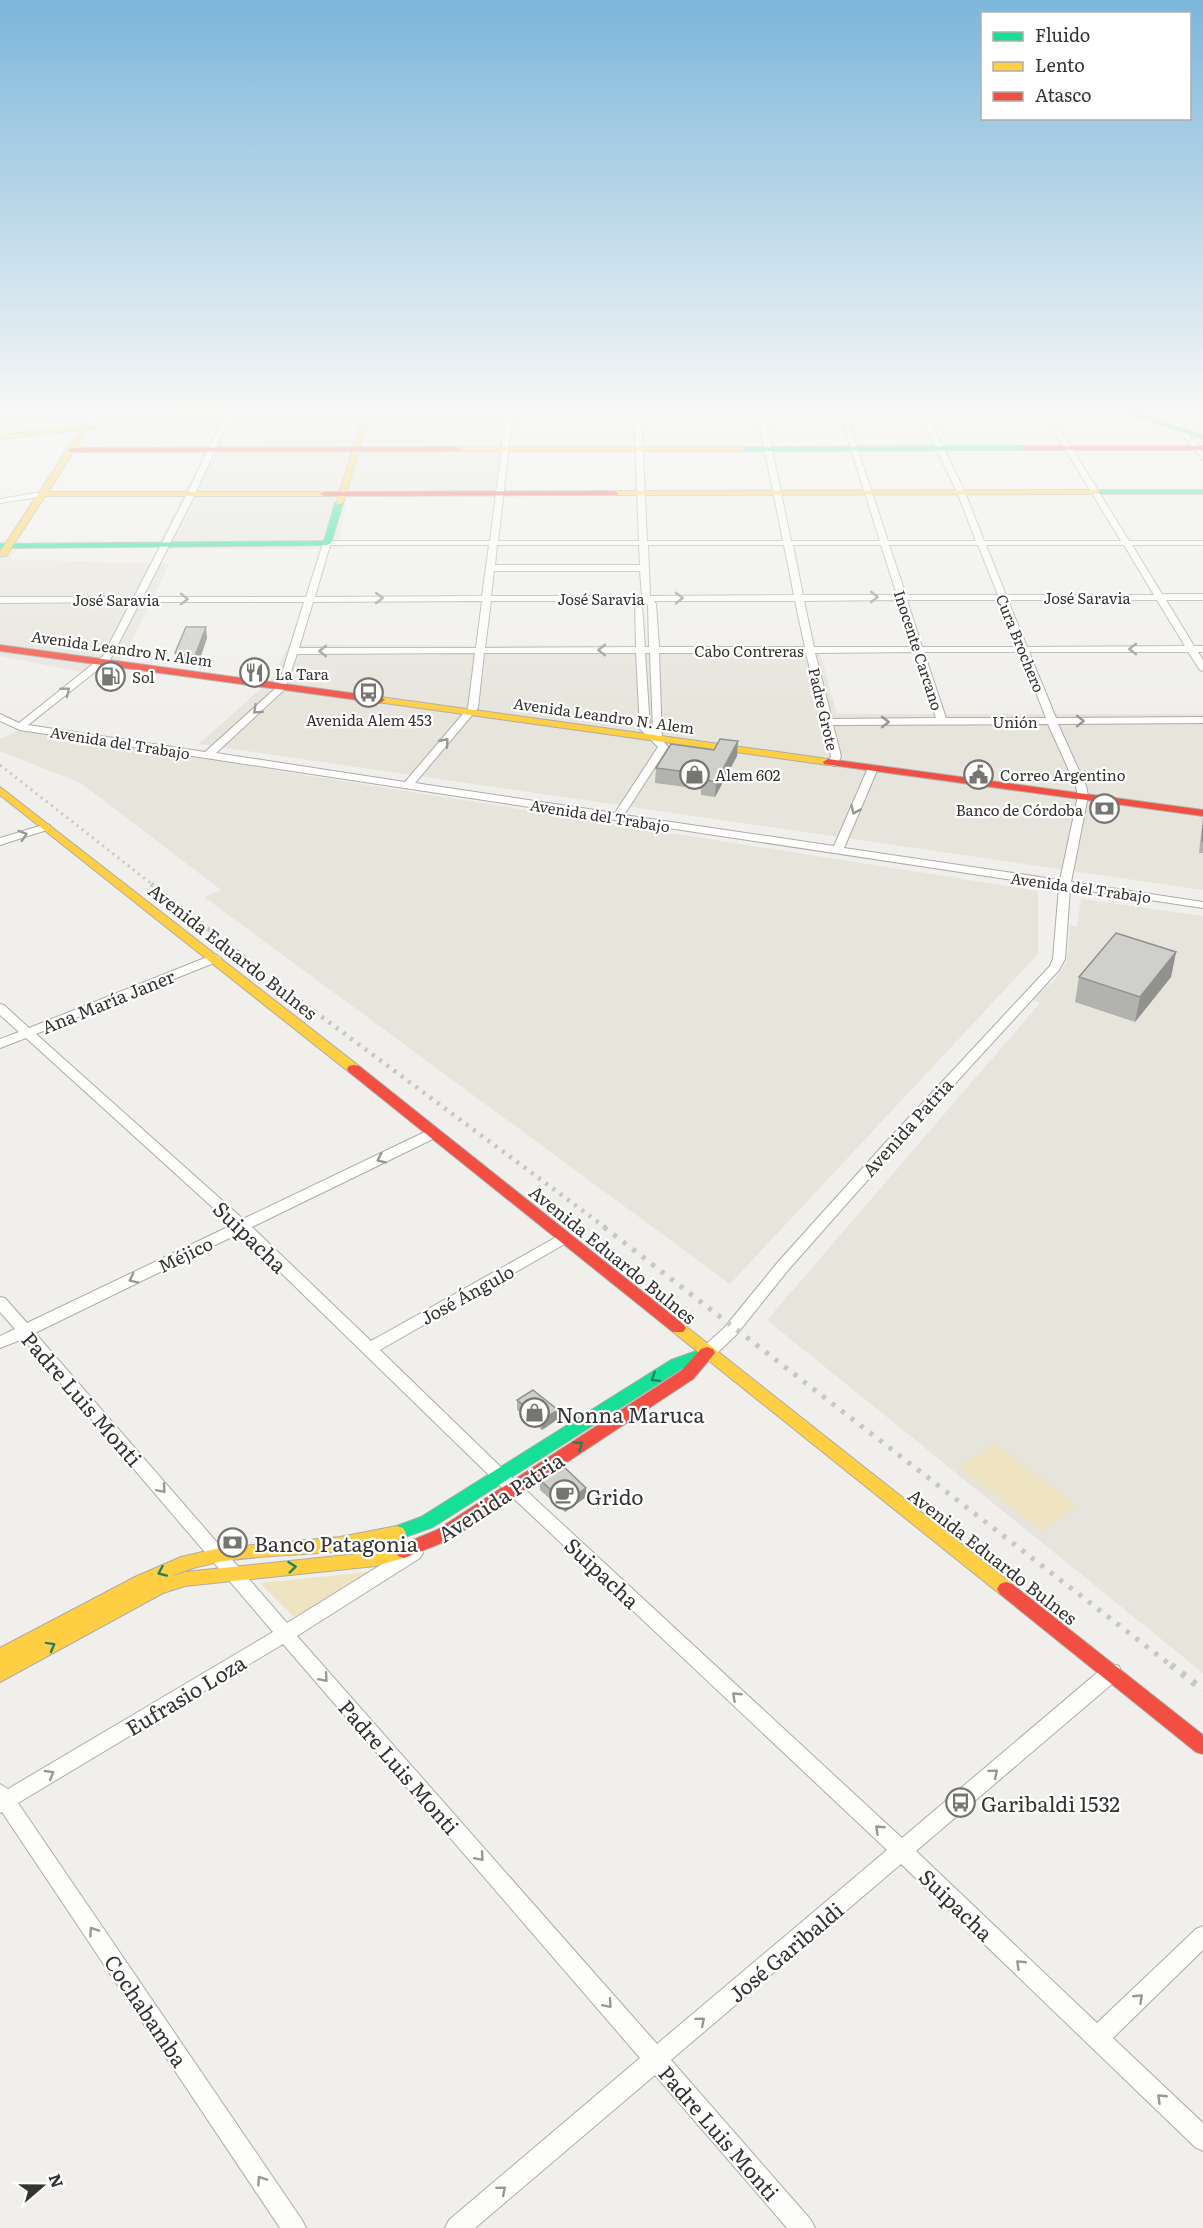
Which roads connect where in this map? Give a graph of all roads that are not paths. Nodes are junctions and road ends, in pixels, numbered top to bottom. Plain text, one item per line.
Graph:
1 (29, 512) edge
2 (182, 512) edge
3 (336, 512) edge
4 (498, 512) edge
5 (643, 512) edge
6 (781, 512) edge
7 (875, 512) edge
8 (968, 512) edge
9 (1108, 512) edge
10 (494, 542) junction
11 (644, 542) junction
12 (788, 542) junction
13 (885, 542) junction
14 (981, 542) junction
15 (327, 543) junction
16 (1126, 543) junction
17 (1203, 543) edge
18 (166, 544) junction
19 (4, 545) edge
20 (0, 559) edge
21 (491, 568) junction
22 (646, 568) junction
23 (799, 597) junction
24 (902, 597) junction
25 (1002, 597) junction
26 (1159, 597) junction
27 (1203, 597) edge
28 (310, 598) junction
29 (487, 598) junction
30 (646, 598) junction
31 (139, 599) junction
32 (0, 600) edge
33 (0, 648) edge
34 (1191, 649) junction
35 (1203, 649) edge
36 (641, 650) junction
37 (653, 650) junction
38 (810, 650) junction
39 (919, 650) junction
40 (1023, 650) junction
41 (294, 651) junction
42 (480, 651) junction
43 (103, 663) junction
44 (1203, 668) edge
45 (282, 687) junction
46 (471, 713) junction
47 (0, 717) edge
48 (1203, 720) edge
49 (1052, 721) junction
50 (827, 722) junction
51 (942, 722) junction
52 (20, 727) junction
53 (658, 739) junction
54 (208, 755) junction
55 (833, 763) junction
56 (873, 768) junction
57 (406, 786) junction
58 (0, 790) edge
59 (1083, 796) junction
60 (1203, 813) edge
61 (617, 818) junction
62 (46, 827) junction
63 (0, 843) edge
64 (837, 851) junction
65 (1065, 885) junction
66 (1203, 905) edge
67 (215, 958) junction
68 (0, 1008) edge
69 (27, 1034) junction
70 (0, 1044) edge
71 (434, 1133) junction
72 (242, 1226) junction
73 (565, 1238) junction
74 (0, 1302) edge
75 (26, 1331) junction
76 (0, 1343) edge
77 (368, 1350) junction
78 (707, 1353) junction
79 (499, 1475) junction
80 (514, 1488) junction
81 (443, 1535) junction
82 (360, 1542) junction
83 (218, 1555) junction
84 (369, 1560) junction
85 (234, 1573) junction
86 (368, 1582) junction
87 (285, 1634) junction
88 (0, 1657) edge
89 (1112, 1672) junction
90 (0, 1674) edge
91 (1203, 1746) edge
92 (2, 1799) edge
93 (902, 1851) junction
94 (1203, 1936) edge
95 (1097, 2038) junction
96 (656, 2059) junction
97 (1203, 2139) edge
98 (294, 2228) edge
99 (457, 2228) edge
100 (803, 2228) edge

1 - 19 main road
2 - 18 street
3 - 15 main road
4 - 10 street
5 - 11 street
6 - 12 street, Padre Grote
7 - 13 street, Inocente Carcano
8 - 14 street, Cura Brochero
9 - 16 street
10 - 11 street
10 - 15 street
10 - 21 street
11 - 12 street
11 - 22 street
12 - 13 street
12 - 23 street, Padre Grote
13 - 14 street
13 - 24 street, Inocente Carcano
14 - 16 street
14 - 25 street, Cura Brochero
15 - 18 main road
15 - 28 street
16 - 17 street
16 - 26 street
18 - 19 main road
18 - 31 street
19 - 20 main road
21 - 22 street
21 - 29 street
22 - 30 street
23 -> 24 street, José Saravia
30 -> 23 street, José Saravia
23 - 38 street, Padre Grote
24 - 25 street, José Saravia
24 - 39 street, Inocente Carcano
25 - 26 street, José Saravia
25 - 40 street, Cura Brochero
26 - 27 street, José Saravia
26 - 34 street
28 -> 29 street, José Saravia
31 -> 28 street, José Saravia
28 - 41 street
29 - 30 street, José Saravia
29 - 42 street
30 - 36 street
30 - 37 street
31 - 32 street, José Saravia
31 - 43 street
33 - 43 main road, Avenida Leandro N. Alem
34 - 35 street, Cabo Contreras
34 -> 40 street, Cabo Contreras
34 - 44 street
36 - 37 street, Cabo Contreras
36 -> 42 street, Cabo Contreras
36 - 53 street
37 - 38 street, Cabo Contreras
37 - 53 street
38 - 39 street, Cabo Contreras
38 - 50 street, Padre Grote
39 - 40 street, Cabo Contreras
39 - 51 street, Inocente Carcano
40 - 49 street, Cura Brochero
42 -> 41 street, Cabo Contreras
41 - 45 street
42 - 46 street
43 - 45 main road, Avenida Leandro N. Alem
52 -> 43 street
45 - 46 main road, Avenida Leandro N. Alem
45 -> 54 street
46 - 53 main road, Avenida Leandro N. Alem
57 -> 46 street
47 - 52 street, Avenida del Trabajo
49 -> 48 street, Unión
49 - 51 street, Unión
49 - 59 street, Cura Brochero
50 -> 51 street, Unión
50 - 55 street, Padre Grote
52 - 54 street, Avenida del Trabajo
53 - 55 main road, Avenida Leandro N. Alem
53 - 61 street
54 - 57 street, Avenida del Trabajo
55 - 56 main road, Avenida Leandro N. Alem
56 - 59 main road, Avenida Leandro N. Alem
56 -> 64 street
57 - 61 street, Avenida del Trabajo
58 - 62 main road, Avenida Eduardo Bulnes
59 - 60 main road, Avenida Leandro N. Alem
59 - 65 street
61 - 64 street, Avenida del Trabajo
63 -> 62 street
62 - 67 main road, Avenida Eduardo Bulnes
64 - 65 street, Avenida del Trabajo
65 - 66 street, Avenida del Trabajo
65 - 78 street, Avenida Patria
67 - 69 street, Ana María Janer
67 - 71 main road, Avenida Eduardo Bulnes
68 - 69 street, Suipacha
69 - 70 street, Ana María Janer
69 - 72 street, Suipacha
71 -> 72 street, Méjico
71 - 73 main road, Avenida Eduardo Bulnes
72 -> 75 street, Méjico
72 - 77 street, Suipacha
73 - 77 street, José Ángulo
73 - 78 main road, Avenida Eduardo Bulnes
74 - 75 street, Padre Luis Monti
75 - 76 street, Méjico
75 -> 83 street, Padre Luis Monti
77 - 79 street, Suipacha
78 -> 79 main road, Avenida Patria
80 -> 78 main road, Avenida Patria
78 - 89 main road, Avenida Eduardo Bulnes
79 - 80 street, Suipacha
79 - 82 main road, Avenida Patria
80 - 81 main road, Avenida Patria
93 -> 80 street, Suipacha
81 - 84 main road, Avenida Patria
81 - 86 street, Eufrasio Loza
82 - 83 main road, Avenida Patria
82 - 84 street
83 - 85 street, Padre Luis Monti
83 -> 88 main road, Avenida Patria
85 -> 84 main road, Avenida Patria
84 - 86 street
85 - 87 street, Padre Luis Monti
90 -> 85 main road, Avenida Patria
86 - 87 street, Eufrasio Loza
92 -> 87 street, Eufrasio Loza
87 -> 96 street, Padre Luis Monti
89 - 91 main road, Avenida Eduardo Bulnes
93 -> 89 street, José Garibaldi
98 -> 92 street, Cochabamba
95 -> 93 street, Suipacha
96 -> 93 street, José Garibaldi
95 -> 94 street
97 -> 95 street, Suipacha
99 -> 96 street, José Garibaldi
96 - 100 street, Padre Luis Monti

